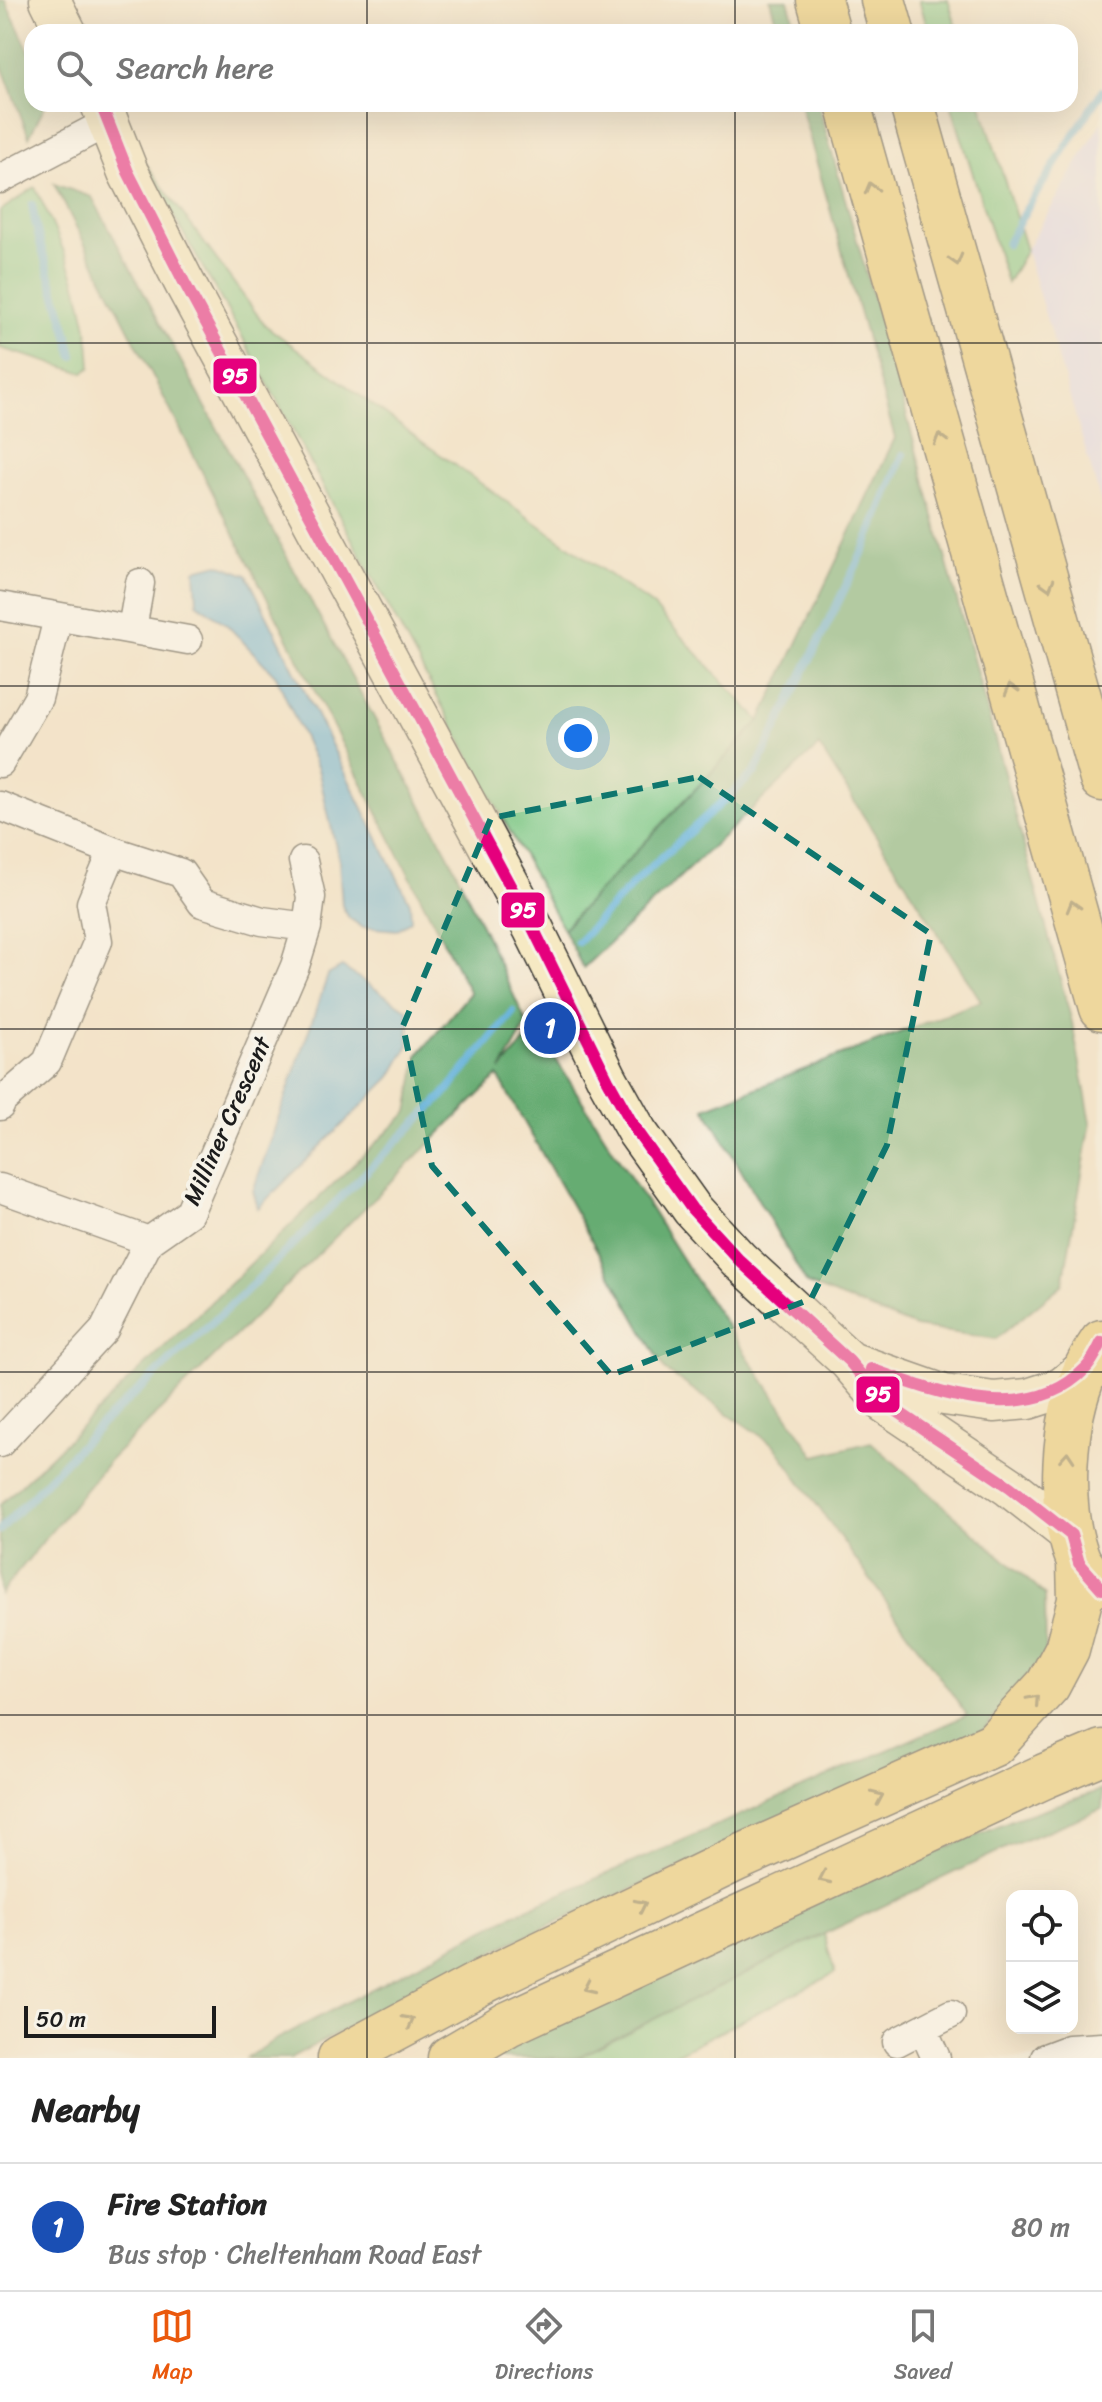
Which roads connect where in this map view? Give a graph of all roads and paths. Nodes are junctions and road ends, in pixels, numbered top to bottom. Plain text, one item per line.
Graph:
1 (50, 0) edge
2 (819, 0) edge
3 (883, 0) edge
4 (62, 24) edge
5 (826, 24) edge
6 (890, 24) edge
7 (850, 112) edge
8 (914, 112) edge
9 (105, 113) edge
10 (0, 179) edge
11 (140, 583) dead end
12 (0, 606) edge
13 (58, 618) junction
14 (132, 629) junction
15 (188, 640) dead end
16 (0, 763) edge
17 (1102, 779) edge
18 (0, 806) edge
19 (113, 851) junction
20 (303, 861) dead end
21 (307, 927) junction
22 (1102, 1008) edge
23 (0, 1106) edge
24 (0, 1188) edge
25 (149, 1241) junction
26 (1094, 1355) edge
27 (849, 1361) junction
28 (0, 1443) edge
29 (1084, 1562) edge
30 (1102, 1723) edge
31 (1102, 1752) edge
32 (1045, 1776) junction
33 (951, 2014) dead end
34 (923, 2029) junction
35 (897, 2042) dead end
36 (1102, 2047) edge
37 (340, 2058) edge
38 (450, 2058) edge
39 (936, 2058) edge
40 (1045, 2058) edge

1 - 4 main road
2 - 5 highway
3 - 6 highway
22 -> 7 highway
8 -> 17 highway
9 - 10 street
9 - 27 main road
11 - 14 street
12 - 13 street
13 - 14 street
13 - 16 street
14 - 15 street
18 - 19 street
19 - 21 street
19 - 23 street
20 - 21 street, Milliner Crescent
21 - 25 street, Milliner Crescent
24 - 25 street
25 - 28 street, Milliner Crescent
26 - 27 main road
29 -> 26 highway
27 - 29 main road
37 -> 29 highway
30 - 32 highway
31 - 32 highway
32 -> 38 highway
33 - 34 street
34 - 35 street
34 - 39 street
36 - 40 street

